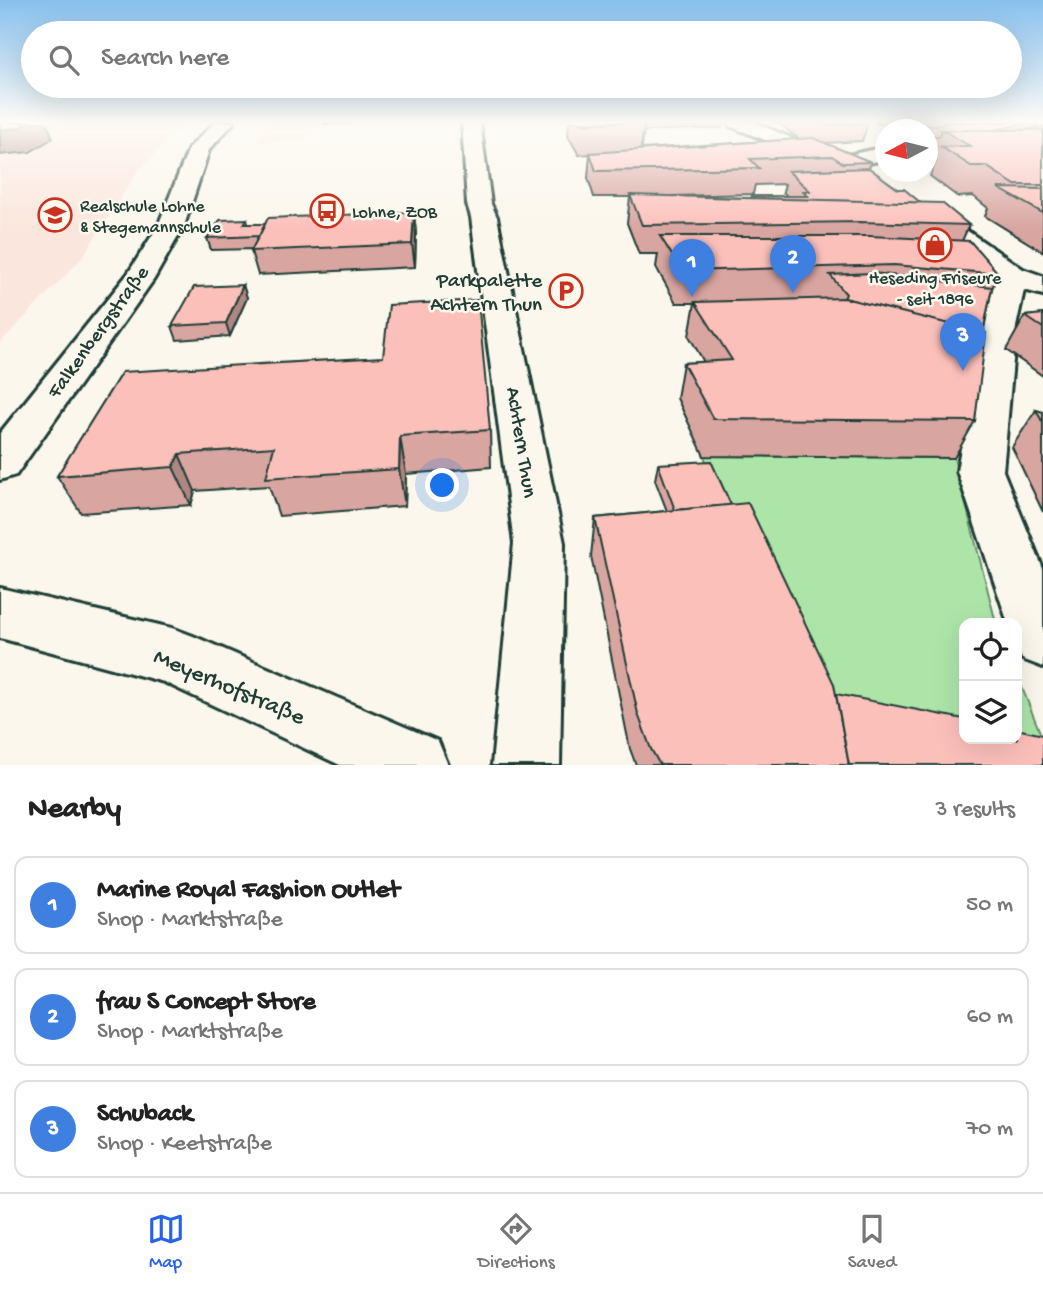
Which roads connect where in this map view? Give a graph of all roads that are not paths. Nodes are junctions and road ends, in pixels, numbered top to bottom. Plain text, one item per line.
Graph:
1 (196, 158) edge
2 (474, 158) edge
3 (826, 158) edge
4 (864, 158) edge
5 (839, 163) junction
6 (875, 180) edge
7 (920, 210) edge
8 (1027, 280) edge
9 (0, 464) edge
10 (0, 613) edge
11 (1043, 640) edge
12 (414, 765) edge
13 (526, 765) edge

1 - 9 street, Falkenbergstraße
2 - 13 street, Achtern Thun
3 - 5 street
4 - 5 street
5 - 6 street
7 - 8 street
8 - 11 street
10 - 12 street, Meyerhofstraße

